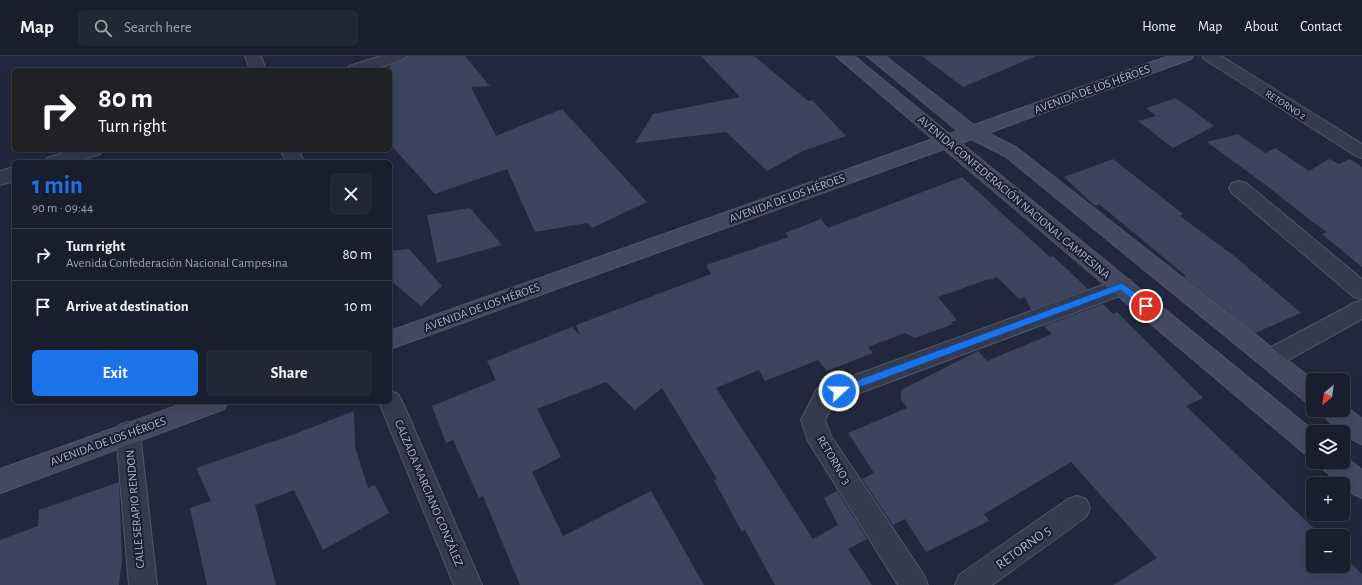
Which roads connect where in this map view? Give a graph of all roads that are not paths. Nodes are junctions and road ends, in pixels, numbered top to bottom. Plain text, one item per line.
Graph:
1 (253, 56) edge
2 (398, 56) edge
3 (844, 56) edge
4 (875, 56) edge
5 (1184, 56) edge
6 (1210, 56) edge
7 (257, 68) edge
8 (361, 68) edge
9 (971, 132) junction
10 (946, 141) junction
11 (87, 152) edge
12 (1362, 152) edge
13 (61, 160) edge
14 (12, 175) edge
15 (0, 178) edge
16 (1240, 188) dead end
17 (1122, 286) junction
18 (1362, 291) edge
19 (1362, 309) edge
20 (392, 339) edge
21 (1270, 359) junction
22 (1306, 388) edge
23 (210, 404) edge
24 (391, 404) edge
25 (1342, 417) edge
26 (128, 433) junction
27 (1362, 433) edge
28 (1306, 439) edge
29 (1341, 469) edge
30 (0, 481) edge
31 (1362, 486) edge
32 (1077, 508) dead end
33 (142, 585) edge
34 (468, 585) edge
35 (914, 585) edge
36 (969, 585) edge

1 - 7 street
2 - 8 street
3 - 10 street, AVENIDA CONFEDERACIÓN NACIONAL CAMPESINA
4 - 9 street, AVENIDA CONFEDERACIÓN NACIONAL CAMPESINA
5 - 9 street, AVENIDA DE LOS HÉROES
6 - 12 street, RETORNO 2
9 - 10 street, AVENIDA DE LOS HÉROES
9 - 21 street, AVENIDA CONFEDERACIÓN NACIONAL CAMPESINA
10 - 17 street, AVENIDA CONFEDERACIÓN NACIONAL CAMPESINA
10 - 20 street, AVENIDA DE LOS HÉROES
11 - 13 street
14 - 15 street
16 - 18 street
17 - 28 street, AVENIDA CONFEDERACIÓN NACIONAL CAMPESINA
17 - 35 street, RETORNO 3
19 - 21 street
21 - 22 street, AVENIDA CONFEDERACIÓN NACIONAL CAMPESINA
23 - 26 street, AVENIDA DE LOS HÉROES
24 - 34 street, CALZADA MARCIANO GONZÁLEZ
25 - 27 street
26 - 30 street, AVENIDA DE LOS HÉROES
26 - 33 street, CALLE SERAPIO RENDON
29 - 31 street
32 - 36 street, RETORNO 5

